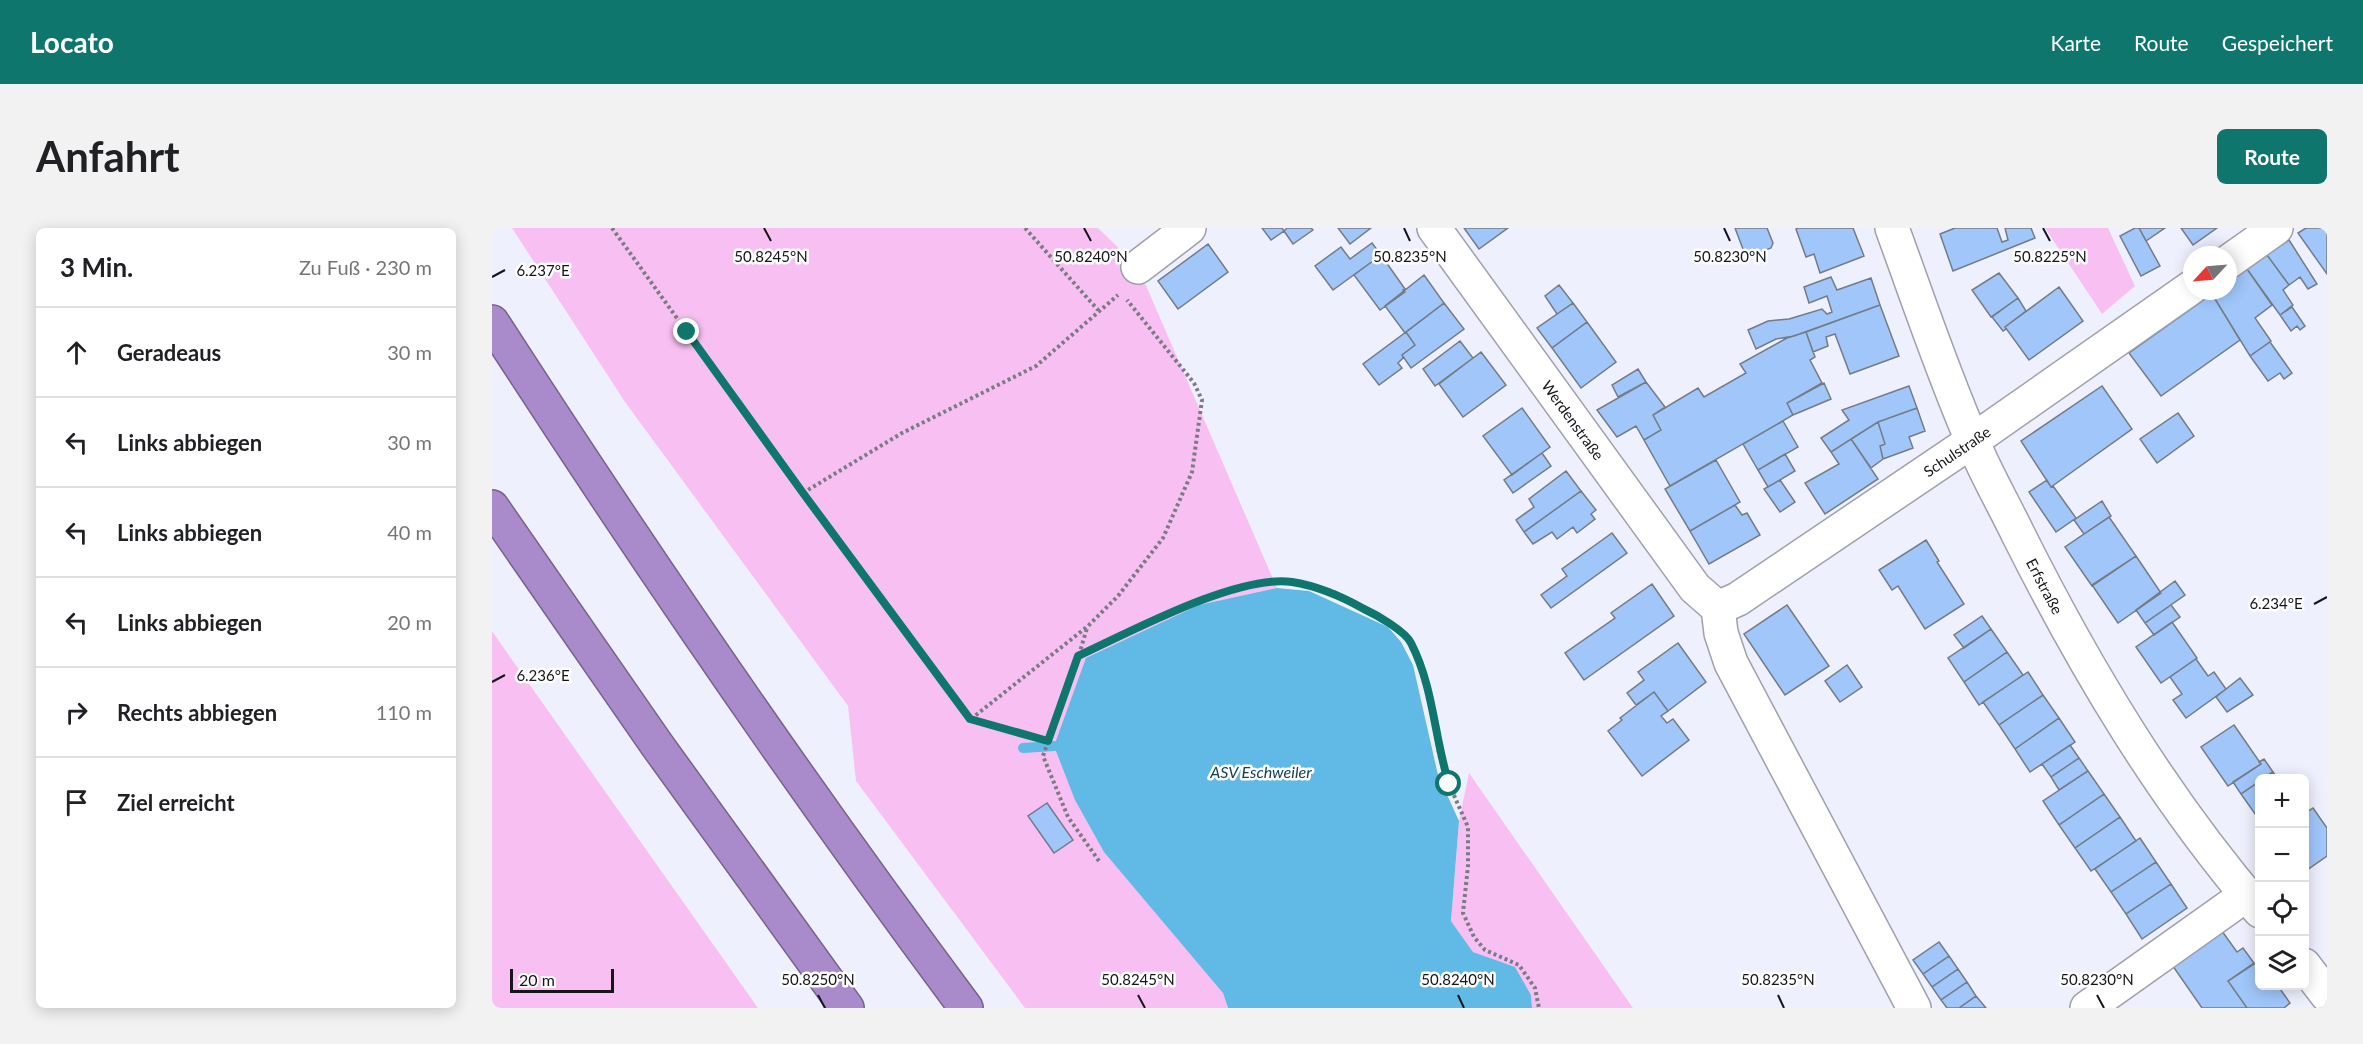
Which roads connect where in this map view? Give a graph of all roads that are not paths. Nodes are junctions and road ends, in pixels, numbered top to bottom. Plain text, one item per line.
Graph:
1 (1190, 228) edge
2 (1434, 228) edge
3 (2276, 228) edge
4 (1896, 229) edge
5 (2237, 256) edge
6 (1138, 267) dead end
7 (2183, 293) edge
8 (492, 322) edge
9 (1972, 441) junction
10 (492, 507) edge
11 (1718, 608) junction
12 (2253, 903) edge
13 (2309, 972) edge
14 (2327, 995) edge
15 (847, 1008) edge
16 (966, 1008) edge
17 (1914, 1008) edge
18 (2087, 1008) edge

1 - 6 street
2 - 11 street, Werdenstraße
3 - 5 street
4 - 9 street, Erfstraße
7 - 9 street, Schulstraße
8 - 16 highway
9 - 11 street, Schulstraße
9 - 12 street, Erfstraße
10 - 15 highway
11 - 17 street
12 - 18 street
13 - 14 street

